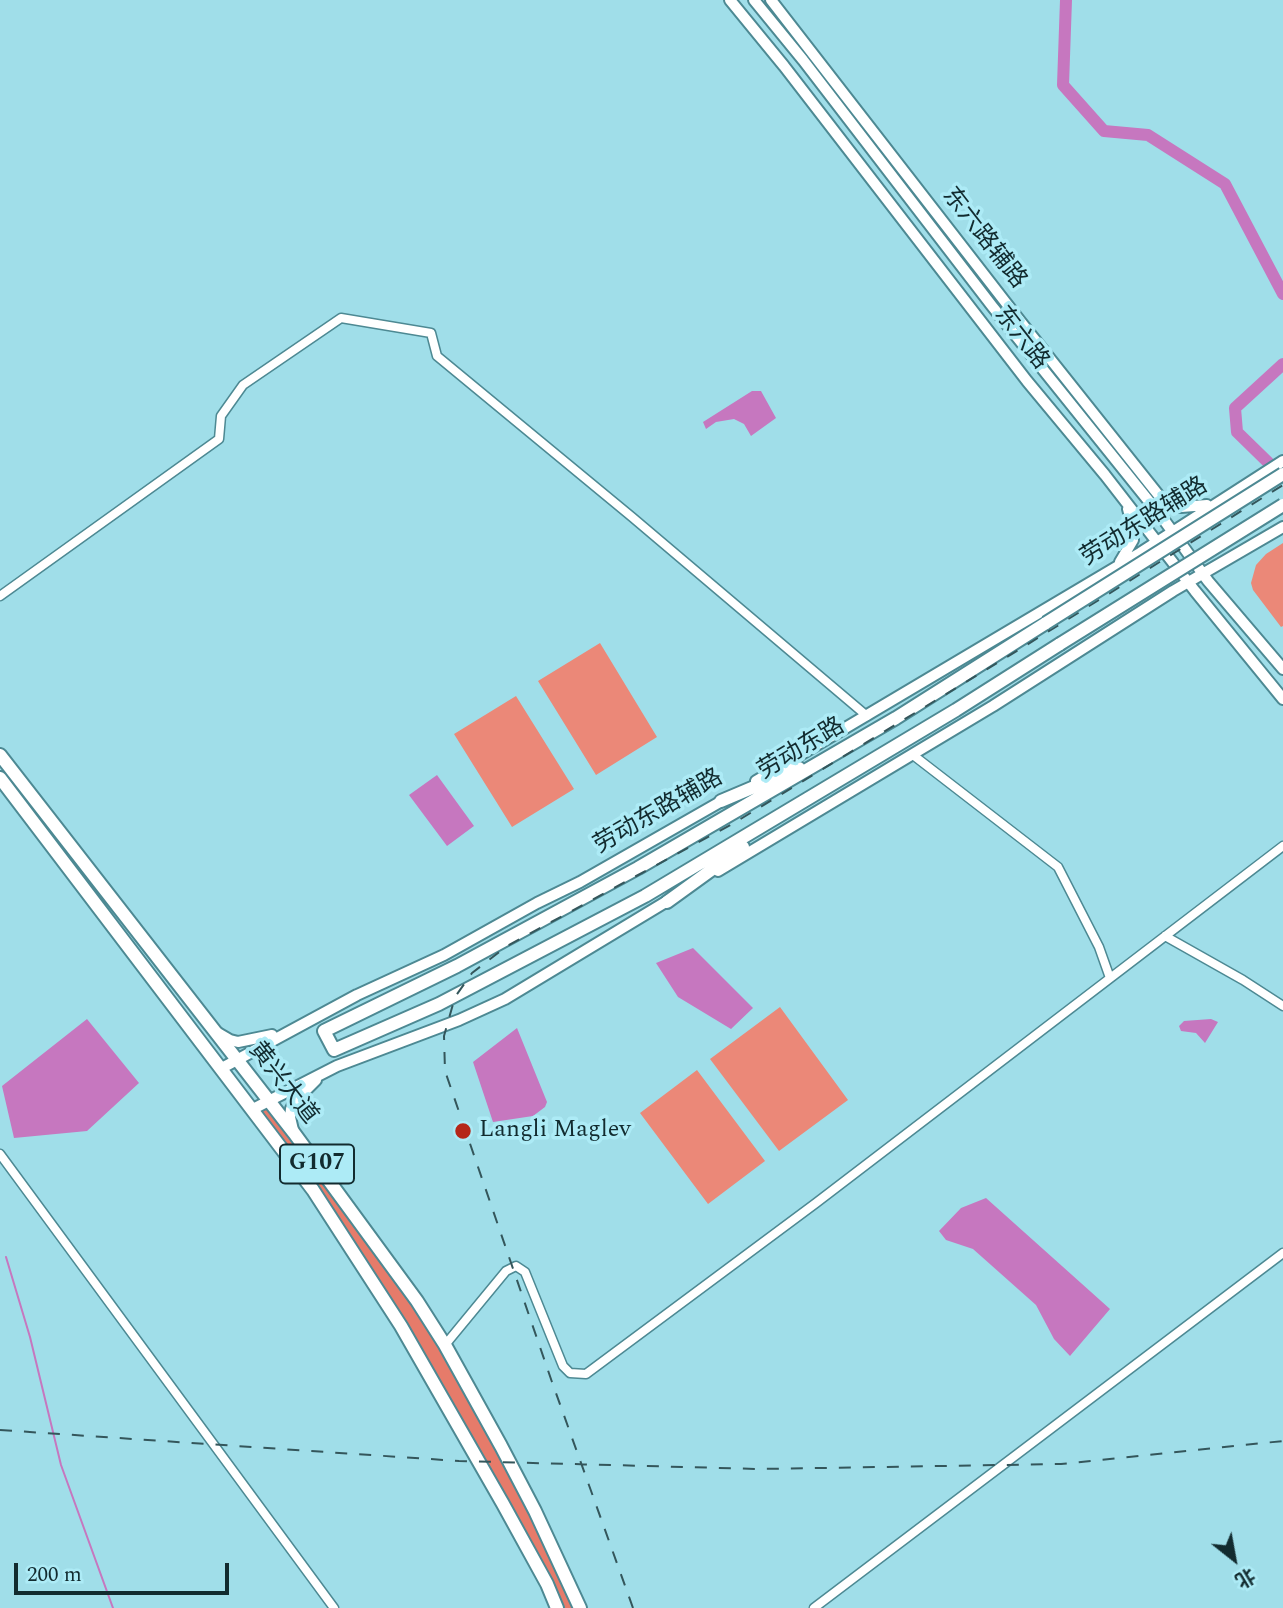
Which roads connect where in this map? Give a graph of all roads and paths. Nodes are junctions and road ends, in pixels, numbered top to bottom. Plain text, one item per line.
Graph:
1 (730, 0) edge
2 (754, 0) edge
3 (771, 0) edge
4 (891, 155) junction
5 (894, 178) junction
6 (1283, 461) edge
7 (1283, 474) edge
8 (1138, 487) junction
9 (1123, 497) junction
10 (1220, 500) junction
11 (1164, 502) junction
12 (1283, 505) edge
13 (1281, 528) edge
14 (1172, 531) junction
15 (1157, 541) junction
16 (1111, 569) junction
17 (1203, 574) junction
18 (1188, 582) junction
19 (0, 596) edge
20 (1283, 669) edge
21 (1283, 699) edge
22 (867, 716) junction
23 (896, 718) junction
24 (0, 755) edge
25 (913, 755) junction
26 (847, 776) junction
27 (0, 778) edge
28 (720, 801) junction
29 (1283, 846) edge
30 (667, 902) junction
31 (1164, 936) junction
32 (1110, 978) junction
33 (1283, 1006) edge
34 (335, 1007) junction
35 (212, 1028) junction
36 (237, 1060) junction
37 (337, 1066) junction
38 (222, 1068) junction
39 (269, 1101) junction
40 (253, 1109) junction
41 (294, 1133) junction
42 (0, 1154) edge
43 (1283, 1253) edge
44 (445, 1345) junction
45 (334, 1608) edge
46 (557, 1608) edge
47 (580, 1608) edge
48 (814, 1608) edge

1 - 9 main road, 东六路
2 - 5 main road, 东六路
3 - 4 main road, 东六路辅路
4 - 5 main road
4 - 11 main road, 东六路辅路
5 - 8 main road, 东六路
6 - 10 main road, 劳动东路辅路
7 - 23 highway, 劳动东路, bridge
8 - 11 main road
8 - 14 main road, 东六路
9 - 15 main road, 东六路
9 - 16 main road
10 - 11 main road
10 - 14 main road, 劳动东路辅路
12 - 26 highway, 劳动东路, bridge
13 - 17 main road
14 - 15 main road, 劳动东路辅路
14 - 17 main road, 东六路
15 - 16 main road, 劳动东路辅路
15 - 18 main road, 东六路
16 - 22 main road, 劳动东路辅路
17 - 18 main road
17 - 20 main road, 东六路
18 - 21 main road, 东六路
18 - 25 main road
19 - 22 street
22 - 28 main road, 劳动东路辅路
23 - 26 highway, 劳动东路
23 - 28 highway
24 - 35 highway, 黄兴大道 / G107
25 - 30 main road
25 - 32 street
26 - 30 highway
27 - 38 highway, 黄兴大道 / G107
28 - 34 main road, 劳动东路辅路
29 - 31 street
30 - 37 main road
31 - 32 street
31 - 33 street
32 - 44 street
34 - 35 main road
34 - 36 main road, 劳动东路辅路
35 - 36 highway, 黄兴大道 / G107
36 - 38 main road, 劳动东路辅路
36 - 39 highway, 黄兴大道 / G107
37 - 39 main road
37 - 41 main road
38 - 40 highway, 黄兴大道 / G107
39 - 40 main road
39 - 41 highway, 黄兴大道 / G107
40 - 46 highway, 黄兴大道 / G107
41 - 44 highway, 黄兴大道 / G107
42 - 45 street
43 - 48 street
44 - 47 highway, 黄兴大道 / G107

